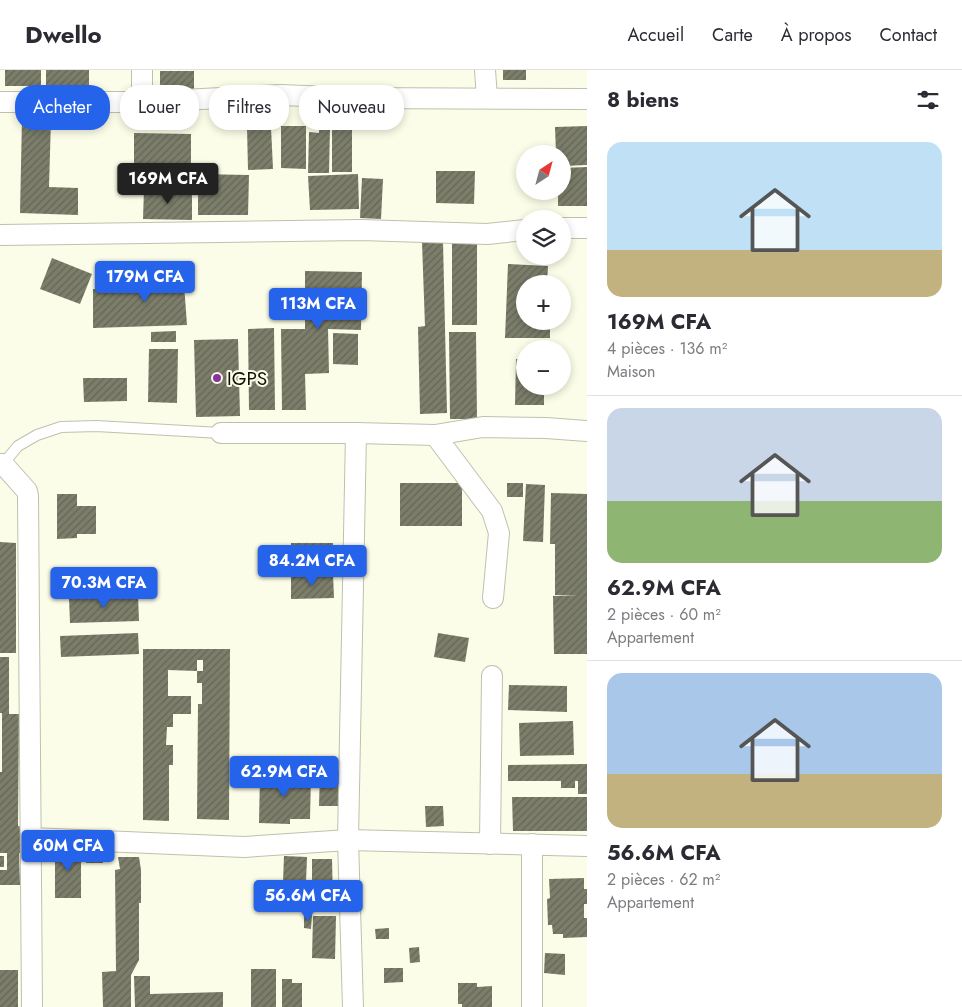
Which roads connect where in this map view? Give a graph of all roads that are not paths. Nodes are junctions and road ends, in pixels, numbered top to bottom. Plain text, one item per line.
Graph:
1 (142, 70) edge
2 (485, 70) edge
3 (142, 85) edge
4 (487, 98) junction
5 (199, 99) edge
6 (587, 99) edge
7 (0, 102) edge
8 (120, 102) edge
9 (571, 228) edge
10 (587, 228) edge
11 (516, 231) edge
12 (0, 235) edge
13 (587, 431) edge
14 (222, 433) joint
15 (356, 433) junction
16 (435, 435) junction
17 (1, 464) edge
18 (493, 598) dead end
19 (492, 676) dead end
20 (31, 838) junction
21 (348, 840) junction
22 (490, 844) junction
23 (532, 844) junction
24 (587, 846) edge
25 (32, 1007) edge
26 (353, 1007) edge
27 (532, 1007) edge

1 - 3 street
2 - 4 street
4 - 5 street
4 - 6 street
7 - 8 street
9 - 10 street
11 - 12 street
13 - 16 street
14 - 15 street
14 - 17 lane
15 - 16 street
15 - 21 street
16 - 18 street
17 - 20 street
19 - 22 street
20 - 21 street
20 - 25 street
21 - 22 street
21 - 26 street
22 - 23 street
23 - 24 street
23 - 27 street

